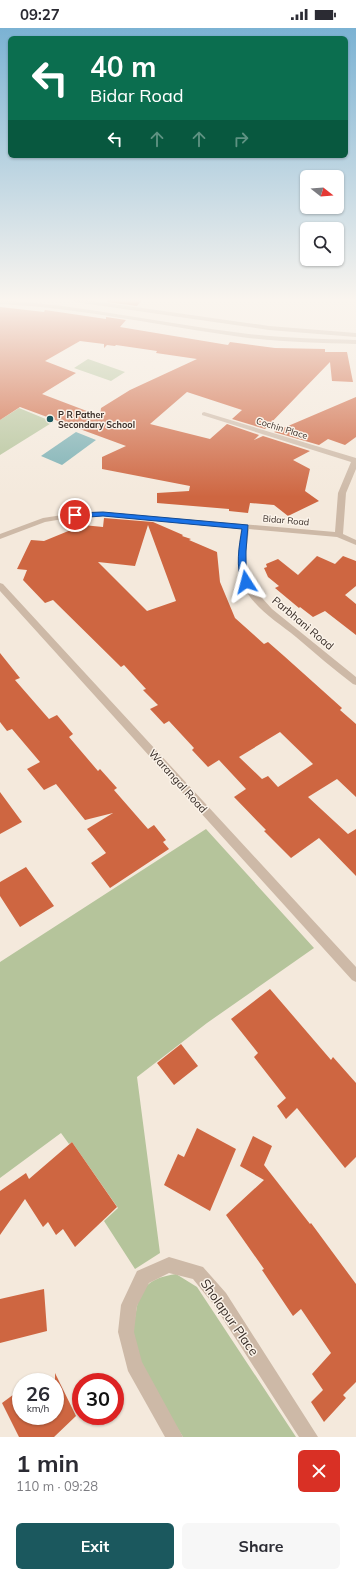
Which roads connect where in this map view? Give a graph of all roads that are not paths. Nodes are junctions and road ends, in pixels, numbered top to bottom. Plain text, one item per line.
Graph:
1 (204, 414) dead end
2 (356, 460) edge
3 (246, 527) junction
4 (339, 535) junction
5 (0, 537) edge
6 (356, 543) edge
7 (0, 586) edge
8 (356, 682) edge
9 (356, 976) edge
10 (174, 1437) edge
11 (309, 1437) edge

1 - 2 street, Cochin Place
2 - 4 street
3 - 4 street, Bidar Road
3 - 5 street, Bidar Road
3 - 8 street, Parbhani Road
4 - 6 street, Bidar Road
7 - 9 street, Warangal Road
10 - 11 street, Sholapur Place

